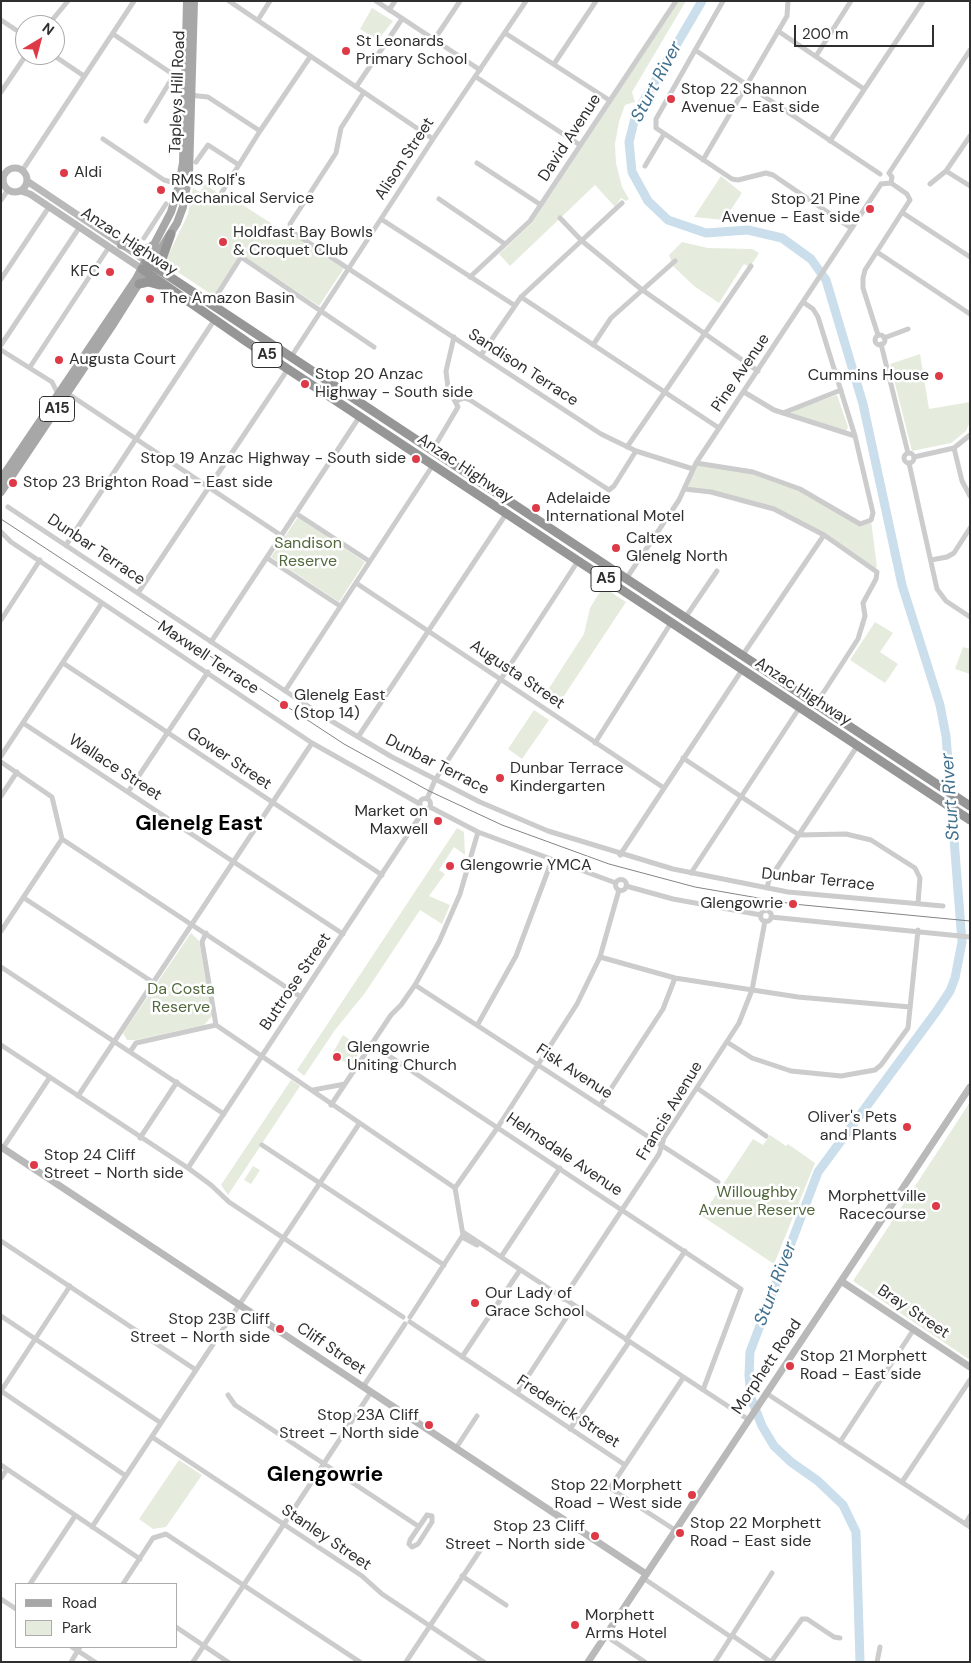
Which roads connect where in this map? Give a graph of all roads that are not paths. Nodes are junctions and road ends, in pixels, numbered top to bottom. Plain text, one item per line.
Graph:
1 (68, 1) edge
2 (134, 1) edge
3 (187, 1) edge
4 (194, 1) edge
5 (229, 1) edge
6 (270, 1) edge
7 (376, 1) edge
8 (395, 1) edge
9 (460, 1) edge
10 (526, 1) edge
11 (596, 1) edge
12 (676, 1) edge
13 (723, 1) edge
14 (788, 1) edge
15 (851, 1) edge
16 (923, 1) edge
17 (389, 10) junction
18 (56, 15) edge
19 (402, 19) junction
20 (1, 20) edge
21 (258, 20) junction
22 (15, 29) edge
23 (778, 31) junction
24 (505, 33) junction
25 (113, 34) junction
26 (434, 40) junction
27 (695, 50) junction
28 (970, 50) edge
29 (310, 56) junction
30 (816, 56) junction
31 (65, 63) edge
32 (554, 64) junction
33 (19, 65) edge
34 (480, 70) junction
35 (84, 76) junction
36 (476, 77) junction
37 (747, 84) junction
38 (356, 87) junction
39 (864, 89) junction
40 (1, 92) edge
41 (364, 92) junction
42 (188, 95) junction
43 (609, 100) junction
44 (146, 121) dead end
45 (260, 131) junction
46 (664, 134) junction
47 (970, 136) edge
48 (103, 139) dead end
49 (433, 139) junction
50 (830, 141) junction
51 (580, 145) junction
52 (703, 160) junction
53 (196, 162) dead end
54 (477, 163) dead end
55 (239, 165) junction
56 (1, 166) edge
57 (645, 166) dead end
58 (9, 170) junction
59 (22, 170) junction
60 (946, 171) junction
61 (889, 173) junction
62 (880, 174) junction
63 (2, 179) edge
64 (27, 181) junction
65 (891, 183) junction
66 (881, 184) junction
67 (930, 184) dead end
68 (183, 185) junction
69 (970, 186) edge
70 (8, 190) junction
71 (21, 191) junction
72 (222, 192) dead end
73 (439, 199) dead end
74 (1, 200) edge
75 (622, 203) dead end
76 (166, 204) dead end
77 (541, 205) junction
78 (49, 207) junction
79 (903, 213) junction
80 (158, 216) junction
81 (560, 218) dead end
82 (381, 219) junction
83 (167, 221) junction
84 (79, 228) junction
85 (851, 228) junction
86 (171, 234) junction
87 (144, 238) dead end
88 (582, 241) junction
89 (155, 244) junction
90 (505, 244) junction
91 (121, 245) junction
92 (109, 247) junction
93 (877, 252) junction
94 (970, 257) edge
95 (675, 261) dead end
96 (147, 266) junction
97 (751, 266) dead end
98 (349, 268) junction
99 (173, 277) junction
100 (470, 277) junction
101 (1, 279) edge
102 (139, 284) junction
103 (172, 288) junction
104 (641, 289) junction
105 (520, 297) junction
106 (803, 302) junction
107 (212, 303) junction
108 (514, 305) junction
109 (321, 311) junction
110 (970, 314) edge
111 (215, 319) junction
112 (246, 328) junction
113 (908, 329) dead end
114 (705, 334) junction
115 (878, 335) junction
116 (260, 337) junction
117 (454, 337) junction
118 (884, 338) junction
119 (247, 342) junction
120 (593, 344) junction
121 (881, 344) junction
122 (1, 345) edge
123 (374, 347) dead end
124 (256, 348) junction
125 (1, 350) edge
126 (481, 355) junction
127 (291, 358) junction
128 (30, 367) junction
129 (288, 369) junction
130 (758, 371) junction
131 (48, 379) junction
132 (322, 379) junction
133 (66, 383) junction
134 (334, 386) junction
135 (841, 390) junction
136 (664, 391) junction
137 (744, 392) junction
138 (67, 393) junction
139 (324, 393) junction
140 (57, 395) junction
141 (456, 401) junction
142 (782, 413) junction
143 (360, 416) junction
144 (720, 428) junction
145 (970, 435) edge
146 (855, 436) junction
147 (135, 438) junction
148 (627, 448) junction
149 (954, 448) junction
150 (432, 451) junction
151 (636, 452) junction
152 (908, 453) junction
153 (914, 457) junction
154 (909, 463) junction
155 (696, 464) junction
156 (433, 465) junction
157 (693, 469) junction
158 (465, 473) junction
159 (1, 479) edge
160 (478, 481) junction
161 (208, 487) junction
162 (468, 488) junction
163 (685, 488) junction
164 (1, 492) edge
165 (970, 496) edge
166 (8, 507) dead end
167 (297, 514) junction
168 (506, 514) junction
169 (970, 528) edge
170 (1, 532) edge
171 (824, 535) junction
172 (282, 536) junction
173 (66, 545) junction
174 (267, 558) junction
175 (40, 560) junction
176 (931, 560) junction
177 (370, 561) junction
178 (578, 561) junction
179 (717, 571) dead end
180 (626, 579) junction
181 (356, 583) junction
182 (138, 593) junction
183 (102, 603) junction
184 (340, 606) junction
185 (970, 617) edge
186 (685, 618) junction
187 (1, 620) edge
188 (671, 623) junction
189 (704, 631) junction
190 (429, 632) junction
191 (716, 638) junction
192 (211, 642) junction
193 (704, 645) junction
194 (714, 651) junction
195 (742, 656) junction
196 (63, 663) junction
197 (742, 670) junction
198 (208, 672) junction
199 (502, 680) junction
200 (285, 690) junction
201 (816, 704) junction
202 (800, 707) junction
203 (841, 721) junction
204 (23, 723) junction
205 (168, 733) junction
206 (358, 737) junction
207 (868, 739) junction
208 (595, 742) junction
209 (312, 743) junction
210 (858, 745) junction
211 (867, 751) junction
212 (1, 756) edge
213 (684, 758) junction
214 (1, 762) edge
215 (17, 772) junction
216 (435, 780) junction
217 (664, 788) junction
218 (128, 792) junction
219 (1, 796) edge
220 (741, 796) junction
221 (423, 801) junction
222 (273, 803) junction
223 (968, 806) edge
224 (430, 807) junction
225 (424, 810) junction
226 (968, 819) edge
227 (478, 832) junction
228 (799, 835) junction
229 (62, 839) junction
230 (620, 855) junction
231 (552, 860) junction
232 (233, 862) junction
233 (691, 873) junction
234 (382, 875) junction
235 (616, 883) junction
236 (626, 886) junction
237 (767, 888) junction
238 (619, 890) junction
239 (24, 898) junction
240 (918, 903) junction
241 (943, 906) dead end
242 (761, 915) junction
243 (772, 917) junction
244 (765, 921) junction
245 (192, 924) junction
246 (918, 930) junction
247 (1, 931) edge
248 (206, 934) junction
249 (343, 934) junction
250 (969, 936) edge
251 (600, 957) junction
252 (1, 967) edge
253 (676, 978) junction
254 (154, 983) junction
255 (415, 985) junction
256 (752, 990) junction
257 (301, 997) junction
258 (910, 1007) junction
259 (478, 1024) junction
260 (216, 1025) junction
261 (114, 1042) junction
262 (727, 1042) junction
263 (371, 1044) junction
264 (1, 1045) edge
265 (130, 1052) junction
266 (262, 1056) junction
267 (539, 1064) junction
268 (50, 1077) junction
269 (177, 1082) junction
270 (345, 1084) junction
271 (970, 1087) edge
272 (697, 1088) junction
273 (314, 1090) junction
274 (78, 1096) junction
275 (600, 1104) junction
276 (331, 1105) junction
277 (224, 1114) junction
278 (359, 1124) junction
279 (498, 1127) junction
280 (766, 1136) dead end
281 (140, 1138) junction
282 (262, 1145) dead end
283 (662, 1145) junction
284 (2, 1147) edge
285 (188, 1168) junction
286 (560, 1168) junction
287 (718, 1182) dead end
288 (320, 1183) junction
289 (455, 1188) junction
290 (622, 1209) junction
291 (463, 1234) junction
292 (284, 1239) junction
293 (1, 1241) edge
294 (684, 1251) junction
295 (501, 1257) junction
296 (444, 1265) junction
297 (520, 1270) junction
298 (841, 1280) junction
299 (70, 1286) junction
300 (563, 1298) junction
301 (240, 1305) junction
302 (574, 1306) junction
303 (1, 1316) edge
304 (408, 1321) junction
305 (914, 1329) junction
306 (35, 1338) junction
307 (627, 1341) junction
308 (462, 1357) junction
309 (970, 1367) edge
310 (196, 1370) junction
311 (683, 1378) junction
312 (970, 1380) edge
313 (363, 1387) junction
314 (703, 1390) junction
315 (1, 1391) edge
316 (371, 1392) junction
317 (517, 1393) junction
318 (766, 1393) junction
319 (228, 1395) dead end
320 (477, 1416) dead end
321 (750, 1418) junction
322 (161, 1423) junction
323 (570, 1428) junction
324 (152, 1437) junction
325 (840, 1442) junction
326 (456, 1448) junction
327 (325, 1464) junction
328 (1, 1465) edge
329 (625, 1465) junction
330 (7, 1469) junction
331 (126, 1476) junction
332 (1, 1478) edge
333 (902, 1482) junction
334 (75, 1516) junction
335 (970, 1516) edge
336 (283, 1524) junction
337 (418, 1526) junction
338 (967, 1526) edge
339 (92, 1527) junction
340 (674, 1530) junction
341 (487, 1540) dead end
342 (140, 1559) junction
343 (772, 1573) dead end
344 (462, 1576) junction
345 (644, 1576) junction
346 (31, 1583) edge
347 (124, 1583) edge
348 (242, 1586) junction
349 (1, 1599) edge
350 (506, 1605) dead end
351 (15, 1606) edge
352 (430, 1626) junction
353 (178, 1628) edge
354 (606, 1636) junction
355 (732, 1636) junction
356 (840, 1638) dead end
357 (204, 1645) junction
358 (880, 1647) dead end
359 (79, 1649) edge
360 (71, 1662) edge
361 (95, 1662) edge
362 (193, 1662) edge
363 (228, 1662) edge
364 (360, 1662) edge
365 (406, 1662) edge
366 (484, 1662) edge
367 (588, 1662) edge
368 (644, 1662) edge
369 (715, 1662) edge
370 (771, 1662) edge
371 (877, 1662) edge

1 - 18 street
2 - 25 street
3 - 42 main road, Tapleys Hill Road / A15
4 - 42 main road, Tapleys Hill Road / A15
5 - 21 street
6 - 21 street
7 - 17 street
8 - 17 street
9 - 26 street
10 - 24 street, Alison Street
11 - 32 street
12 - 43 street, David Avenue
13 - 27 street
14 - 23 street
15 - 30 street
16 - 39 street
17 - 19 street
19 - 26 street
19 - 38 street
20 - 22 street
21 - 29 street
23 - 30 street
23 - 37 street
24 - 32 street
24 - 34 street, Alison Street
25 - 35 street
25 - 44 street
26 - 34 street
27 - 37 street
27 - 46 street
28 - 61 street
29 - 38 street
29 - 45 street
30 - 39 street
31 - 35 street
32 - 43 street
33 - 40 street
34 - 36 street, Alison Street
35 - 59 street
36 - 49 street, Alison Street
36 - 51 street
37 - 50 street
37 - 52 street
38 - 41 street
39 - 50 street
41 - 49 street
41 - 98 street, Sandison Terrace
42 - 45 street
42 - 68 main road, Tapleys Hill Road / A15
43 - 51 street, David Avenue
45 - 55 street
46 - 52 street
46 - 57 street
47 - 60 street
48 - 68 street
49 - 82 street, Alison Street
50 - 62 street
51 - 77 street, David Avenue
52 - 85 street
53 - 55 street
54 - 77 street
55 - 72 street
56 - 58 street
58 - 59 street
58 - 63 street
59 - 64 street
60 - 67 street
60 - 69 street
61 - 62 street
61 - 65 street
62 - 66 street
63 - 70 street
64 - 71 street
64 - 91 street, Anzac Highway
65 - 66 street
65 - 79 street
66 - 85 street, Pine Avenue
68 - 83 main road, Tapleys Hill Road / A15
68 - 86 main road, Tapleys Hill Road / A15
70 - 71 street
70 - 74 street
71 - 78 street, Anzac Highway
73 - 90 street
75 - 88 street
76 - 80 street
77 - 90 street, David Avenue
78 - 84 street, Anzac Highway
78 - 101 street
79 - 93 street
79 - 94 street
80 - 83 street
80 - 87 street
81 - 88 street
82 - 98 street, Alison Street
82 - 100 street
83 - 89 main road, Tapleys Hill Road / A15
84 - 92 street, Anzac Highway
84 - 122 street
85 - 106 street, Pine Avenue
86 - 96 main road, Tapleys Hill Road / A15
86 - 99 highway
88 - 104 street
88 - 105 street
89 - 91 main road
89 - 96 main road, Tapleys Hill Road / A15
90 - 100 street, David Avenue
91 - 96 street, Anzac Highway
92 - 96 street, Anzac Highway
92 - 128 street
93 - 110 street
93 - 115 street
95 - 104 street
96 - 99 highway, Anzac Highway / A5
96 - 102 main road, A15
96 - 103 highway, Anzac Highway / A5
96 - 133 main road, A15
97 - 114 street
98 - 109 street, Alison Street
98 - 117 street, Sandison Terrace
99 - 107 highway, Anzac Highway / A5
100 - 108 street
102 - 103 highway
102 - 138 main road, A15
103 - 111 highway, Anzac Highway / A5
104 - 114 street
104 - 120 street
105 - 108 street
105 - 120 street
106 - 130 street, Pine Avenue
106 - 135 street
107 - 109 street
107 - 112 highway, Anzac Highway / A5
108 - 126 street
109 - 123 street
109 - 127 street, Alison Street
111 - 119 highway, Anzac Highway / A5
111 - 147 street
112 - 116 highway, Anzac Highway / A5
112 - 119 highway
113 - 118 street
114 - 130 street
114 - 136 street
115 - 118 street
115 - 121 street
116 - 124 highway
116 - 127 highway, Anzac Highway / A5
117 - 126 street, Sandison Terrace
117 - 141 street
118 - 121 street
119 - 124 highway, Anzac Highway / A5
120 - 136 street
121 - 152 street
124 - 129 highway, Anzac Highway / A5
125 - 128 street
126 - 148 street, Sandison Terrace
127 - 132 highway, Anzac Highway / A5
128 - 131 street
129 - 139 highway, Anzac Highway / A5
129 - 161 street
130 - 137 street, Pine Avenue
131 - 133 street
131 - 140 street
132 - 134 highway, Anzac Highway / A5
132 - 139 highway
133 - 140 main road, A15
134 - 139 highway
134 - 150 highway, Anzac Highway / A5
135 - 142 street
135 - 146 street
136 - 144 street
136 - 148 street
137 - 142 street
137 - 144 street, Pine Avenue
138 - 140 main road
138 - 147 street
138 - 164 main road, A15
139 - 143 highway, Anzac Highway / A5
140 - 159 main road, A15
141 - 150 street
141 - 151 street
142 - 146 street
143 - 156 highway, Anzac Highway / A5
143 - 167 street
144 - 155 street, Pine Avenue
145 - 149 street
146 - 155 street
147 - 161 street
147 - 173 street
148 - 151 street, Sandison Terrace
149 - 153 street
149 - 165 street
150 - 158 highway, Anzac Highway / A5
151 - 157 street, Sandison Terrace
152 - 153 street
152 - 154 street
153 - 154 street
154 - 176 street
155 - 157 street, Pine Avenue
156 - 162 highway, Anzac Highway / A5
156 - 177 street
157 - 163 street, Pine Avenue
158 - 160 highway, Anzac Highway / A5
158 - 162 highway
160 - 162 highway
160 - 180 highway, Anzac Highway / A5
161 - 172 street
161 - 182 street
162 - 168 highway, Anzac Highway / A5
163 - 171 street
163 - 180 street, Pine Avenue
166 - 173 street, Dunbar Terrace
167 - 172 street
167 - 177 street
168 - 178 highway, Anzac Highway / A5
168 - 190 street
169 - 176 street
170 - 175 street, Maxwell Terrace
171 - 195 street
171 - 201 street
172 - 174 street
173 - 182 street, Dunbar Terrace
174 - 184 street
174 - 192 street
175 - 183 street, Maxwell Terrace
175 - 187 street
176 - 185 street
177 - 181 street
178 - 188 highway, Anzac Highway / A5
178 - 199 street
179 - 186 street
180 - 186 highway, Anzac Highway / A5
181 - 184 street
181 - 190 street, Augusta Street
182 - 192 street, Dunbar Terrace
183 - 196 street
183 - 198 street, Maxwell Terrace
184 - 200 street
186 - 189 highway, Anzac Highway / A5
188 - 193 highway, Anzac Highway / A5
188 - 208 street
189 - 191 highway, Anzac Highway / A5
189 - 193 highway
190 - 199 street, Augusta Street
190 - 206 street
191 - 194 highway
191 - 195 highway, Anzac Highway / A5
192 - 200 street, Dunbar Terrace
193 - 194 highway, Anzac Highway / A5
194 - 197 highway, Anzac Highway / A5
195 - 201 highway, Anzac Highway / A5
196 - 204 street
196 - 205 street, Gower Street
197 - 202 highway, Anzac Highway / A5
197 - 213 street
198 - 205 street
198 - 209 street, Maxwell Terrace
199 - 208 street, Augusta Street
199 - 216 street
200 - 206 street, Dunbar Terrace
201 - 203 highway, Anzac Highway / A5
202 - 210 highway, Anzac Highway / A5
202 - 220 street
203 - 207 highway, Anzac Highway / A5
203 - 210 highway
204 - 212 street
204 - 218 street, Wallace Street
205 - 218 street
205 - 222 street, Gower Street
206 - 216 street, Dunbar Terrace
207 - 211 highway
207 - 223 highway, Anzac Highway / A5
208 - 217 street, Augusta Street
209 - 221 street, Maxwell Terrace
209 - 222 street
210 - 211 highway, Anzac Highway / A5
210 - 228 street
211 - 226 highway, Anzac Highway / A5
213 - 217 street
213 - 220 street
214 - 215 street
215 - 219 street
215 - 229 street
216 - 221 street
216 - 230 street, Dunbar Terrace
217 - 230 street
218 - 232 street, Wallace Street
220 - 228 street
220 - 233 street
221 - 224 street
221 - 225 street
222 - 232 street
222 - 234 street, Gower Street
224 - 225 street
224 - 227 street
225 - 234 street, Buttrose Street
227 - 231 street
227 - 255 street
228 - 237 street
228 - 240 street
229 - 239 street
229 - 245 street
230 - 233 street, Dunbar Terrace
231 - 235 street
231 - 259 street
232 - 245 street
232 - 249 street, Wallace Street
233 - 237 street, Dunbar Terrace
234 - 249 street, Buttrose Street
235 - 236 street
235 - 238 street
236 - 238 street
236 - 242 street
237 - 240 street, Dunbar Terrace
238 - 251 street
239 - 247 street
239 - 254 street
240 - 241 street, Dunbar Terrace
242 - 243 street
242 - 244 street
243 - 244 street
243 - 246 street
244 - 256 street, Francis Avenue
245 - 248 street
245 - 254 street
246 - 250 street
246 - 258 street
248 - 257 street
248 - 260 street
249 - 257 street, Buttrose Street
251 - 253 street
251 - 267 street
252 - 261 street
253 - 256 street
253 - 275 street
254 - 261 street
255 - 259 street, Fisk Avenue
255 - 263 street
256 - 258 street
256 - 262 street, Francis Avenue
257 - 266 street, Buttrose Street
258 - 262 street
259 - 267 street, Fisk Avenue
260 - 265 street
260 - 266 street
261 - 265 street
261 - 274 street
262 - 272 street, Francis Avenue
263 - 270 street
263 - 279 street, Helmsdale Avenue
264 - 268 street
265 - 269 street
266 - 273 street
266 - 277 street, Buttrose Street
267 - 275 street, Fisk Avenue
267 - 279 street
268 - 274 street
268 - 284 street
269 - 277 street
269 - 281 street
270 - 273 street
270 - 276 street
271 - 298 street, Morphett Road
272 - 280 street
272 - 283 street, Francis Avenue
273 - 276 street
274 - 281 street
275 - 283 street, Fisk Avenue
276 - 278 street
277 - 285 street, Buttrose Street
278 - 288 street
278 - 289 street
279 - 286 street, Helmsdale Avenue
279 - 289 street
281 - 285 street
282 - 288 street
283 - 287 street, Fisk Avenue
283 - 290 street, Francis Avenue
284 - 301 street, Cliff Street
285 - 292 street
286 - 290 street, Helmsdale Avenue
286 - 295 street
288 - 292 street
288 - 296 street
289 - 291 street
290 - 294 street, Helmsdale Avenue
290 - 300 street, Francis Avenue
291 - 295 street
291 - 296 street
292 - 301 street
292 - 304 street
293 - 299 street
294 - 307 street
294 - 314 street, Helmsdale Avenue
295 - 297 street
296 - 304 street
297 - 300 street
297 - 308 street
298 - 305 street, Bray Street
298 - 318 street, Morphett Road
299 - 306 street
299 - 310 street
300 - 302 street
301 - 310 street
301 - 313 street, Cliff Street
302 - 307 street
302 - 317 street
303 - 306 street
304 - 308 street, Frederick Street
304 - 313 street
305 - 309 street, Bray Street
305 - 325 street
306 - 315 street
306 - 322 street
307 - 311 street
307 - 323 street
308 - 317 street, Frederick Street
310 - 322 street
311 - 314 street
311 - 329 street
312 - 333 street
313 - 316 street, Cliff Street
314 - 321 street
315 - 331 street
316 - 326 street, Cliff Street
316 - 327 street
317 - 323 street, Frederick Street
318 - 321 street, Morphett Road
318 - 325 street
319 - 327 street
320 - 326 street
321 - 340 street, Morphett Road
322 - 324 street
323 - 329 street, Frederick Street
324 - 331 street
324 - 336 street, Stanley Street
325 - 333 street
326 - 345 street, Cliff Street
327 - 336 street
327 - 337 street
328 - 330 street
329 - 340 street, Frederick Street
330 - 332 street
330 - 334 street
331 - 339 street
333 - 338 street
334 - 339 street
334 - 346 street
335 - 338 street
336 - 348 street
336 - 352 street, Stanley Street
337 - 337 street
339 - 342 street
340 - 345 street, Morphett Road
341 - 344 street
342 - 347 street
342 - 348 street
343 - 355 street
344 - 350 street
344 - 352 street
345 - 354 street, Morphett Road
345 - 355 street
348 - 357 street
348 - 364 street
349 - 351 street
352 - 365 street
352 - 366 street, Stanley Street
353 - 357 street
354 - 367 street, Morphett Road
354 - 368 street
355 - 369 street
355 - 370 street
356 - 370 street
357 - 362 street
357 - 363 street
358 - 371 street
359 - 360 street
359 - 361 street

